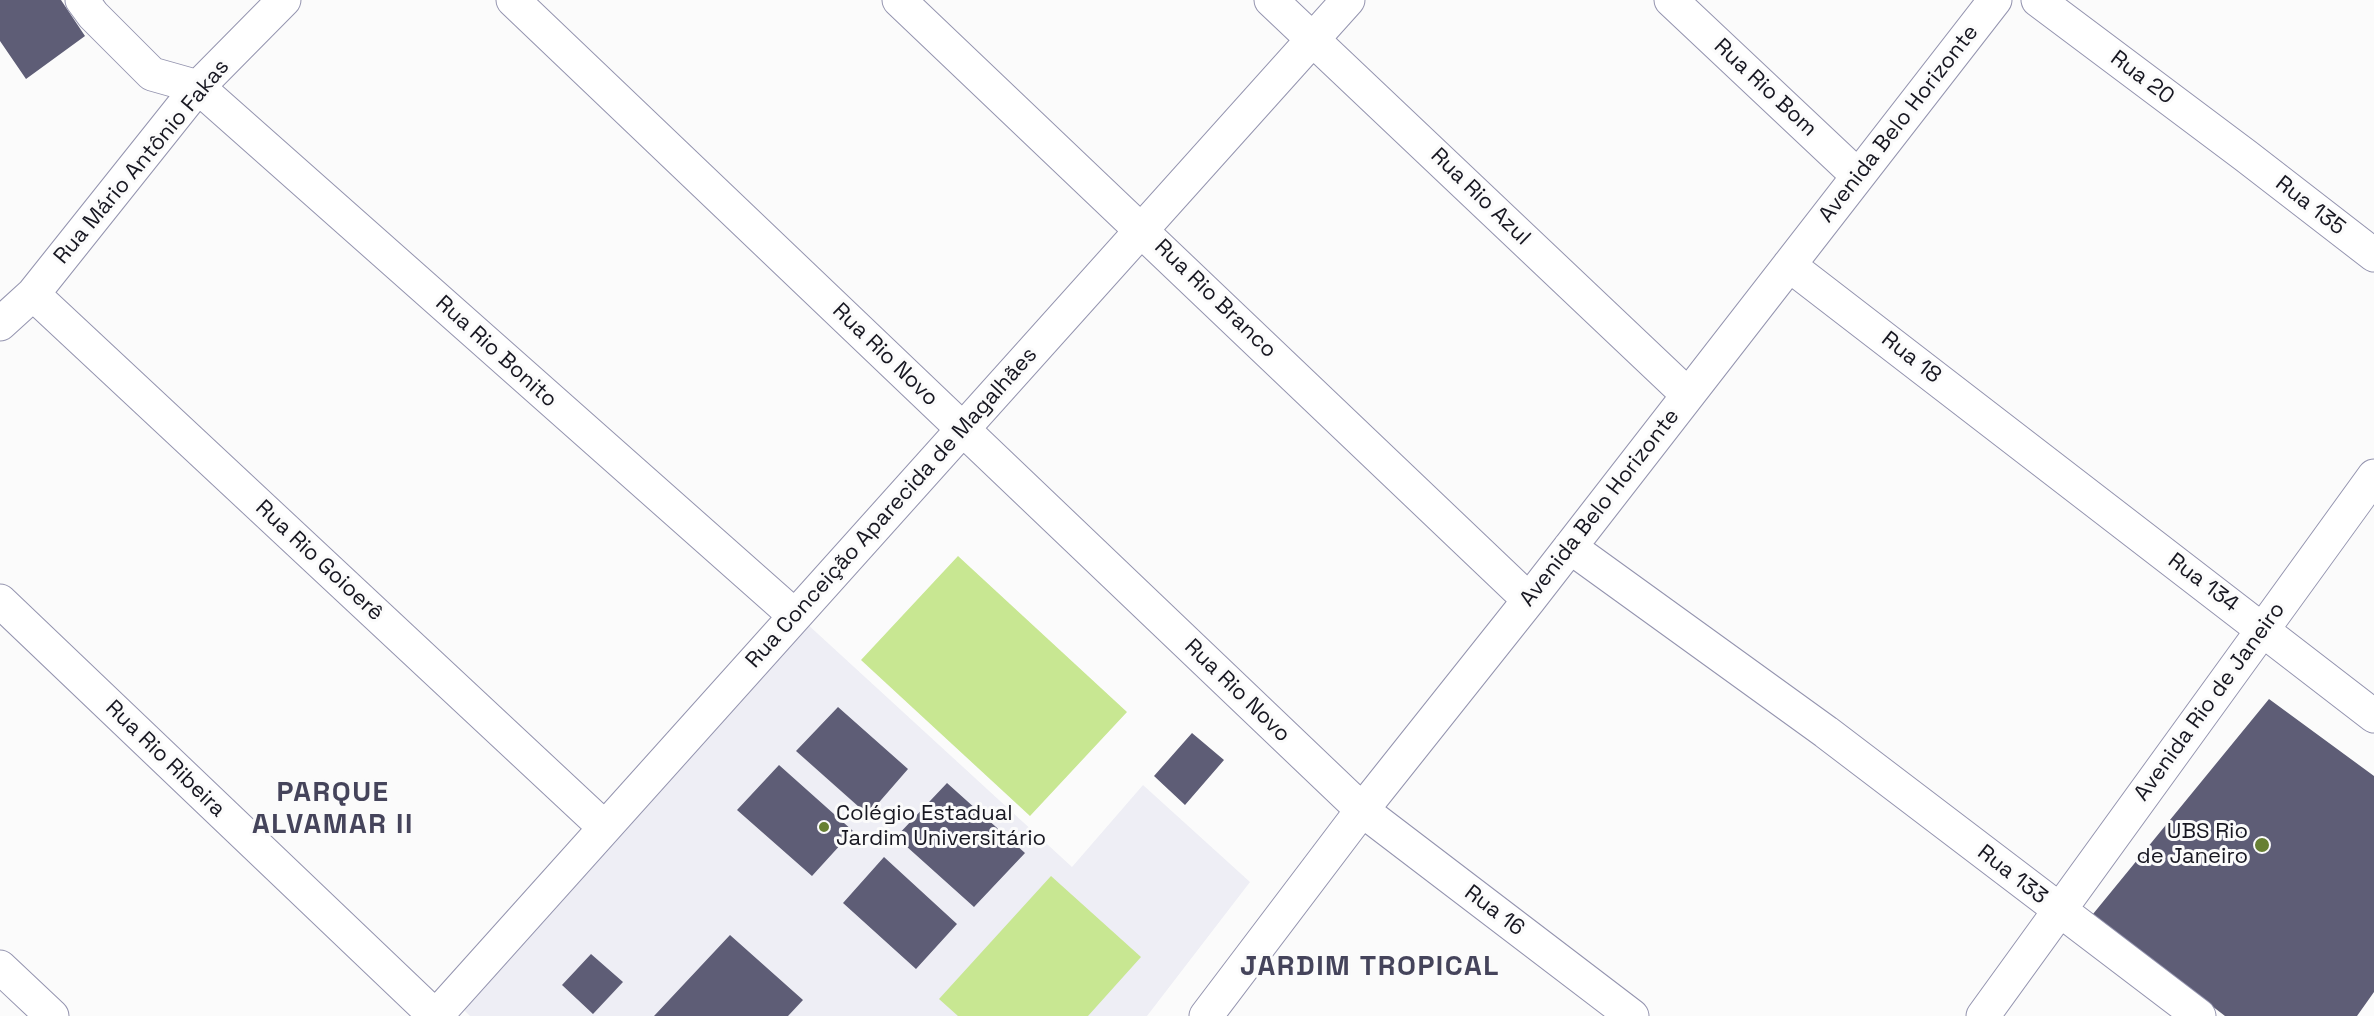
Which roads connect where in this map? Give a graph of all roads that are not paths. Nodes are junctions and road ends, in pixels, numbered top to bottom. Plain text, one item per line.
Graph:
1 (82, 0) edge
2 (284, 0) edge
3 (513, 0) edge
4 (899, 0) edge
5 (1271, 0) edge
6 (1348, 0) edge
7 (1671, 0) edge
8 (1995, 0) edge
9 (2038, 0) edge
10 (1313, 39) junction
11 (198, 87) junction
12 (2246, 156) joint
13 (1858, 176) junction
14 (1142, 230) junction
15 (2374, 255) edge
16 (1789, 265) junction
17 (33, 294) junction
18 (0, 324) edge
19 (1688, 396) junction
20 (962, 429) junction
21 (2032, 451) joint
22 (2374, 476) edge
23 (1570, 547) junction
24 (1529, 600) junction
25 (0, 601) edge
26 (795, 616) junction
27 (2263, 628) junction
28 (2374, 716) edge
29 (1362, 810) junction
30 (604, 827) junction
31 (2059, 911) junction
32 (3, 975) edge
33 (1217, 1012) edge
34 (1629, 1014) edge
35 (52, 1016) edge
36 (435, 1016) edge
37 (1983, 1016) edge
38 (2199, 1016) edge

1 - 11 street
2 - 11 street, Rua Mário Antônio Fakas
3 - 20 street, Rua Rio Novo
4 - 14 street, Rua Rio Branco
5 - 10 street, Rua Rio Azul
6 - 10 street, Rua Conceição Aparecida de Magalhães
7 - 13 street, Rua Rio Bom
8 - 13 street, Avenida Belo Horizonte
9 - 12 street, Rua 20
10 - 14 street, Rua Conceição Aparecida de Magalhães
10 - 19 street, Rua Rio Azul
11 - 17 street, Rua Mário Antônio Fakas
11 - 26 street, Rua Rio Bonito
12 - 15 street, Rua 135
13 - 16 street, Avenida Belo Horizonte
14 - 20 street, Rua Conceição Aparecida de Magalhães
14 - 24 street, Rua Rio Branco
16 - 19 street, Avenida Belo Horizonte
16 - 21 street, Rua 18
17 - 18 street, Rua Mário Antônio Fakas
17 - 30 street, Rua Rio Goioerê
19 - 23 street, Avenida Belo Horizonte
20 - 26 street, Rua Conceição Aparecida de Magalhães
20 - 29 street, Rua Rio Novo
21 - 27 street, Rua 134
22 - 27 street, Avenida Rio de Janeiro
23 - 24 street, Avenida Belo Horizonte
23 - 31 street, Rua 133
24 - 29 street, Avenida Belo Horizonte
25 - 36 street, Rua Rio Ribeira
26 - 30 street, Rua Conceição Aparecida de Magalhães
27 - 28 street, Rua 134
27 - 31 street, Avenida Rio de Janeiro
29 - 33 street, Avenida Belo Horizonte
29 - 34 street, Rua 16
30 - 36 street, Rua Conceição Aparecida de Magalhães
31 - 37 street, Avenida Rio de Janeiro
31 - 38 street, Rua 133
32 - 35 street

